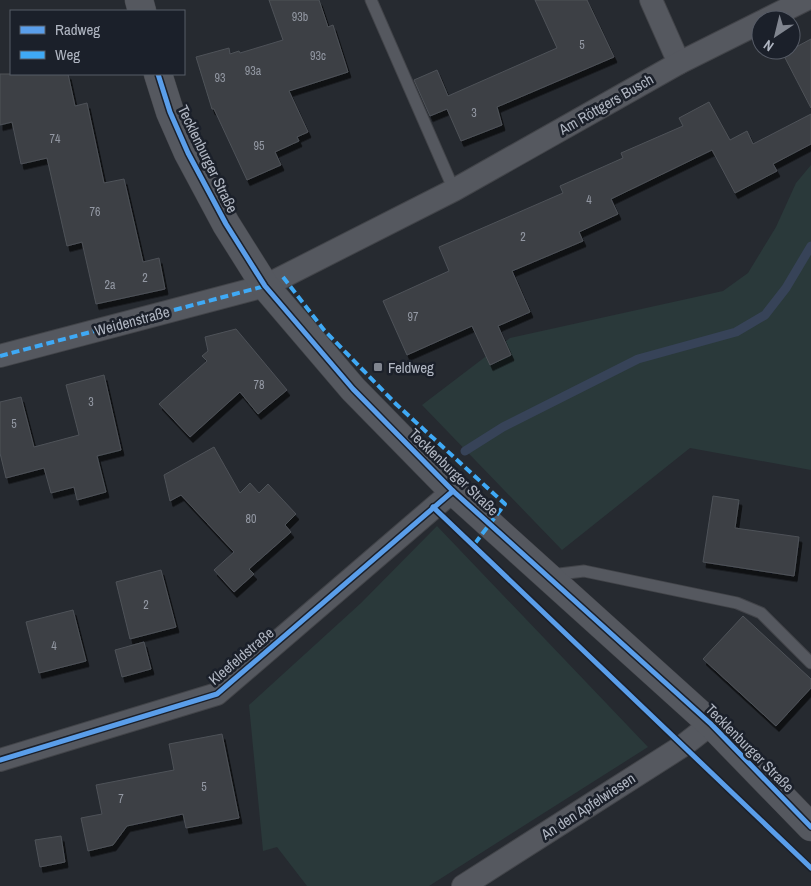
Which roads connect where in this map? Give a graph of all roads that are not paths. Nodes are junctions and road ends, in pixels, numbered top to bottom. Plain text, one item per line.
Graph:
1 (371, 0) edge
2 (651, 0) edge
3 (805, 0) edge
4 (785, 10) edge
5 (751, 27) edge
6 (679, 63) junction
7 (158, 75) edge
8 (454, 190) junction
9 (265, 286) junction
10 (0, 356) edge
11 (453, 491) junction
12 (547, 575) junction
13 (811, 663) edge
14 (711, 724) junction
15 (0, 760) edge
16 (811, 827) edge
17 (463, 886) edge

1 - 8 lane
2 - 6 street
3 - 4 street
5 - 6 street, Am Röttgers Busch
6 - 8 street, Am Röttgers Busch
7 - 9 street, Tecklenburger Straße
8 - 9 street, Am Röttgers Busch
9 - 10 street, Weidenstraße
9 - 11 street, Tecklenburger Straße
11 - 12 street, Tecklenburger Straße
11 - 15 street, Kleefeldstraße
12 - 13 lane
12 - 14 street, Tecklenburger Straße
14 - 16 street, Tecklenburger Straße
14 - 17 street, An den Apfelwiesen

